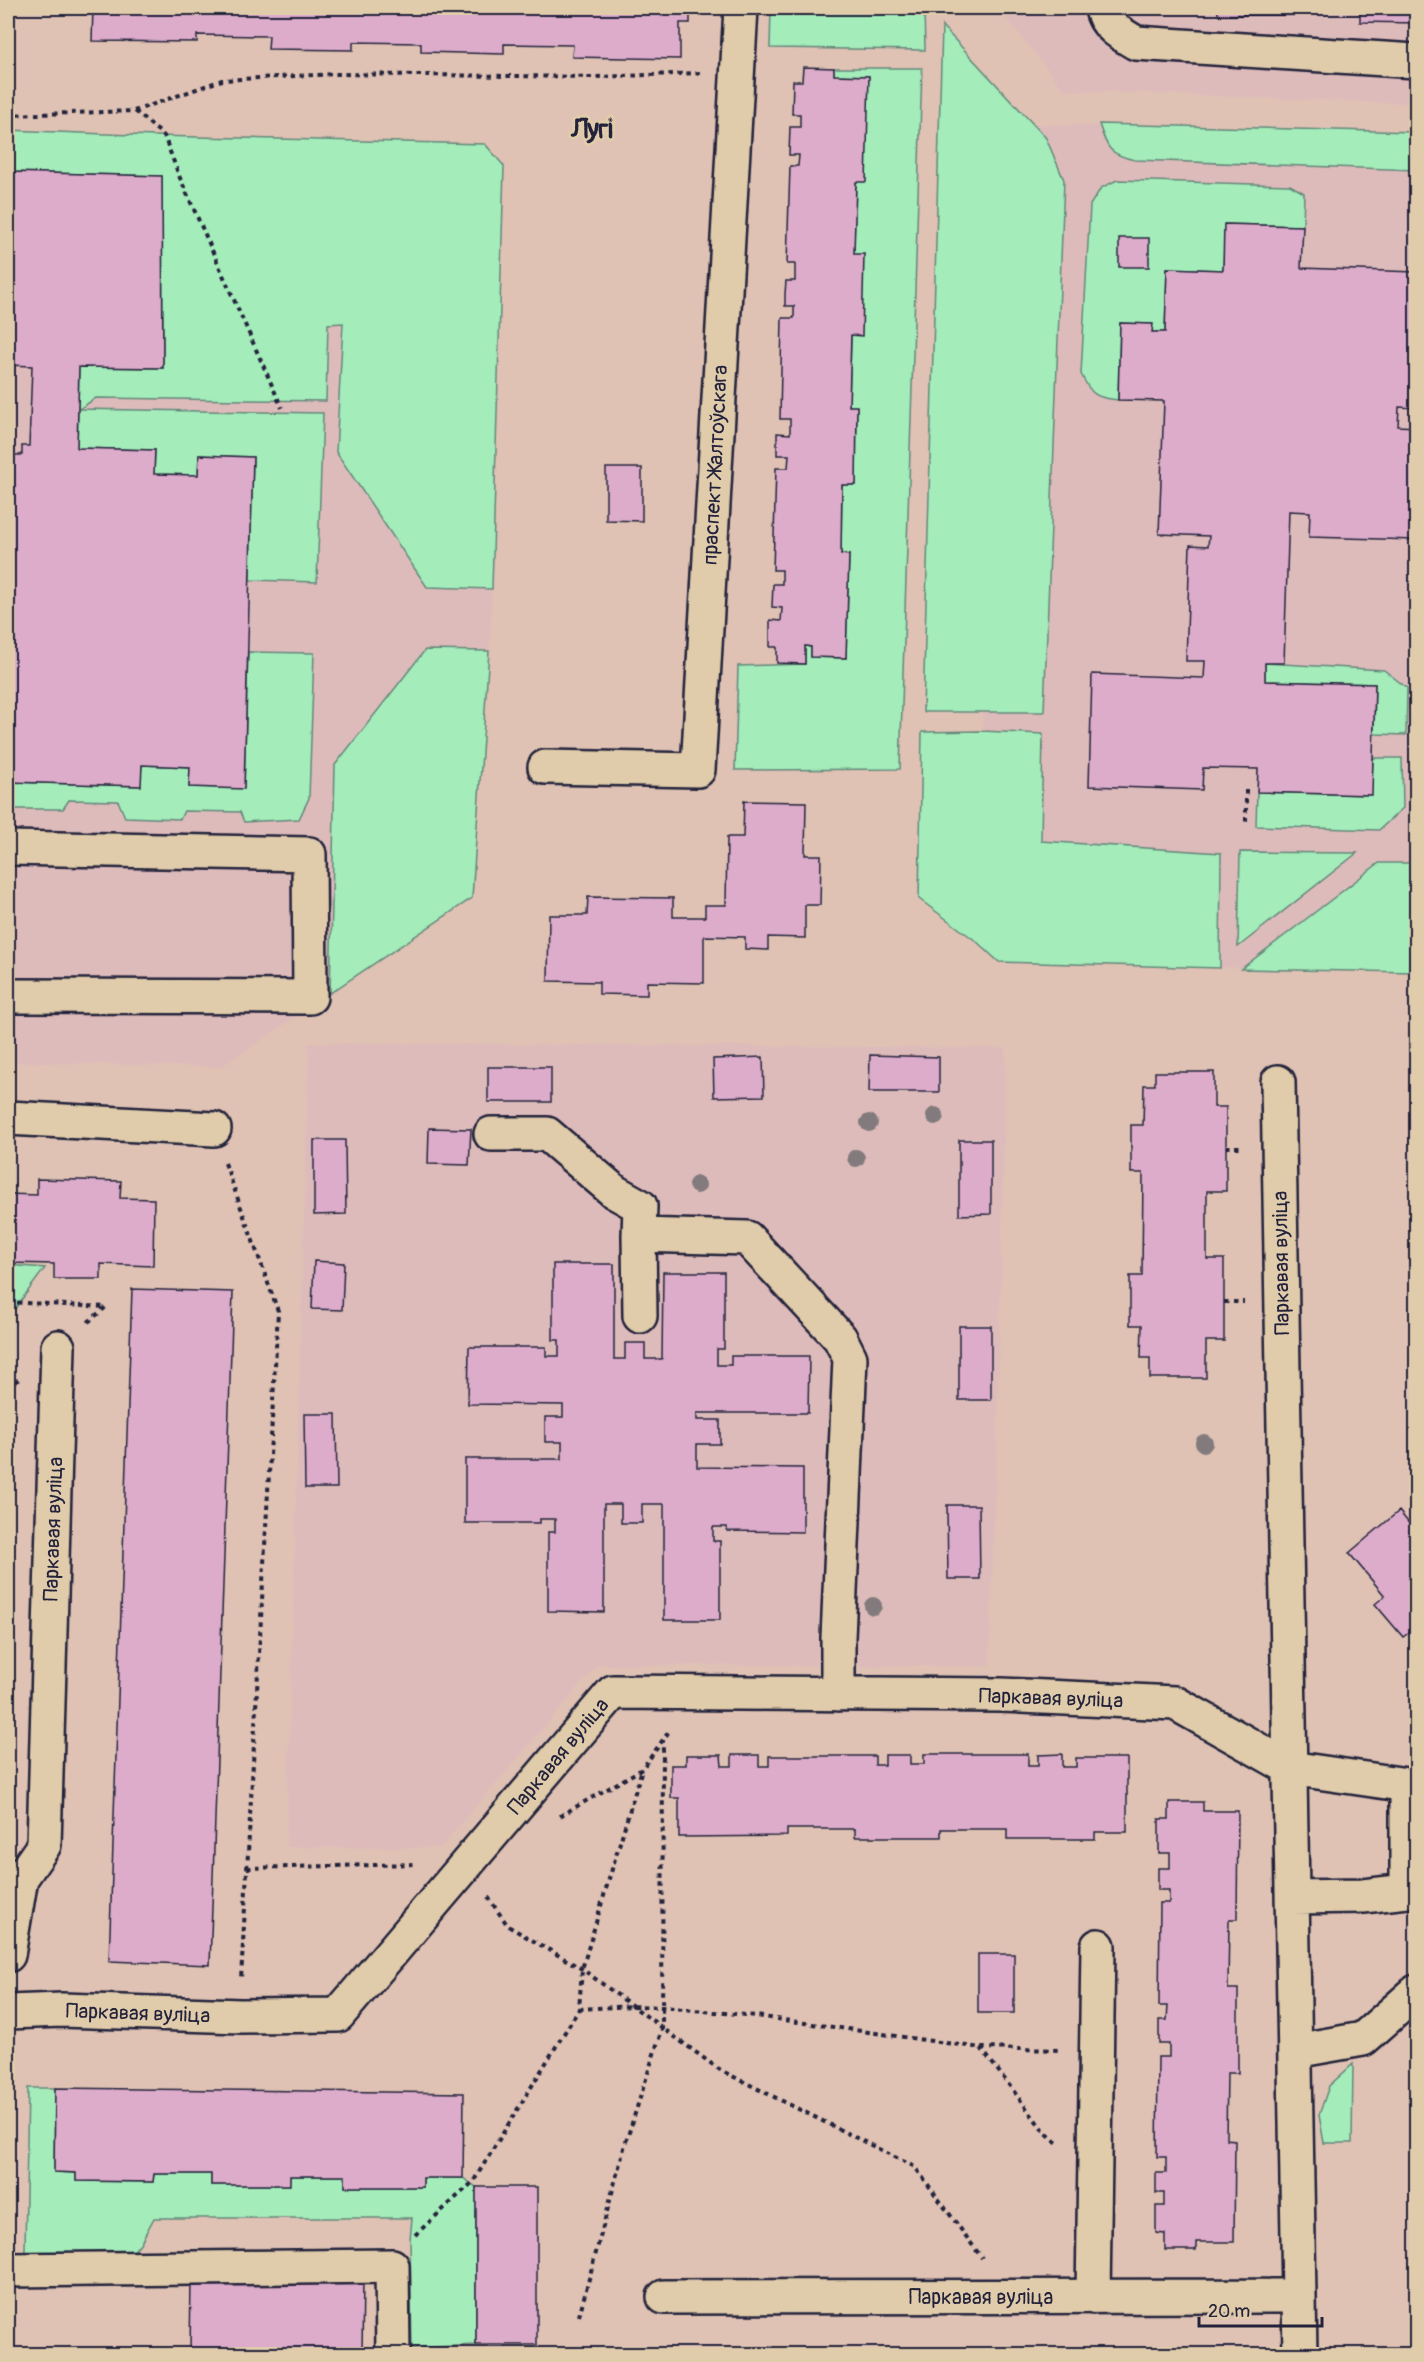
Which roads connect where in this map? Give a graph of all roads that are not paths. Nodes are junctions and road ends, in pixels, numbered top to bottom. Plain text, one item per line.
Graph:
1 (741, 8) edge
2 (1102, 8) edge
3 (1416, 61) edge
4 (545, 766) dead end
5 (8, 848) edge
6 (8, 996) edge
7 (1278, 1082) dead end
8 (8, 1118) edge
9 (214, 1130) road end
10 (491, 1134) dead end
11 (639, 1235) junction
12 (640, 1316) dead end
13 (58, 1347) dead end
14 (838, 1694) junction
15 (1290, 1768) junction
16 (1293, 1897) junction
17 (1098, 1946) dead end
18 (8, 1954) edge
19 (1416, 1992) edge
20 (8, 2012) edge
21 (1295, 2051) junction
22 (8, 2270) edge
23 (1299, 2296) junction
24 (664, 2297) dead end
25 (1093, 2297) junction
26 (393, 2355) edge
27 (1300, 2355) edge

1 - 4 street, праспект Жалтоўскага
2 - 3 street
5 - 6 street
7 - 15 street, Паркавая вуліца
8 - 9 street
10 - 11 street
11 - 12 street
11 - 14 street
13 - 18 street, Паркавая вуліца
14 - 15 street, Паркавая вуліца
14 - 20 street, Паркавая вуліца
15 - 16 street, Паркавая вуліца
15 - 16 street
16 - 21 street, Паркавая вуліца
17 - 25 street
19 - 21 street
21 - 23 street, Паркавая вуліца
22 - 26 street
23 - 25 street, Паркавая вуліца
23 - 27 street, Паркавая вуліца
24 - 25 street, Паркавая вуліца

